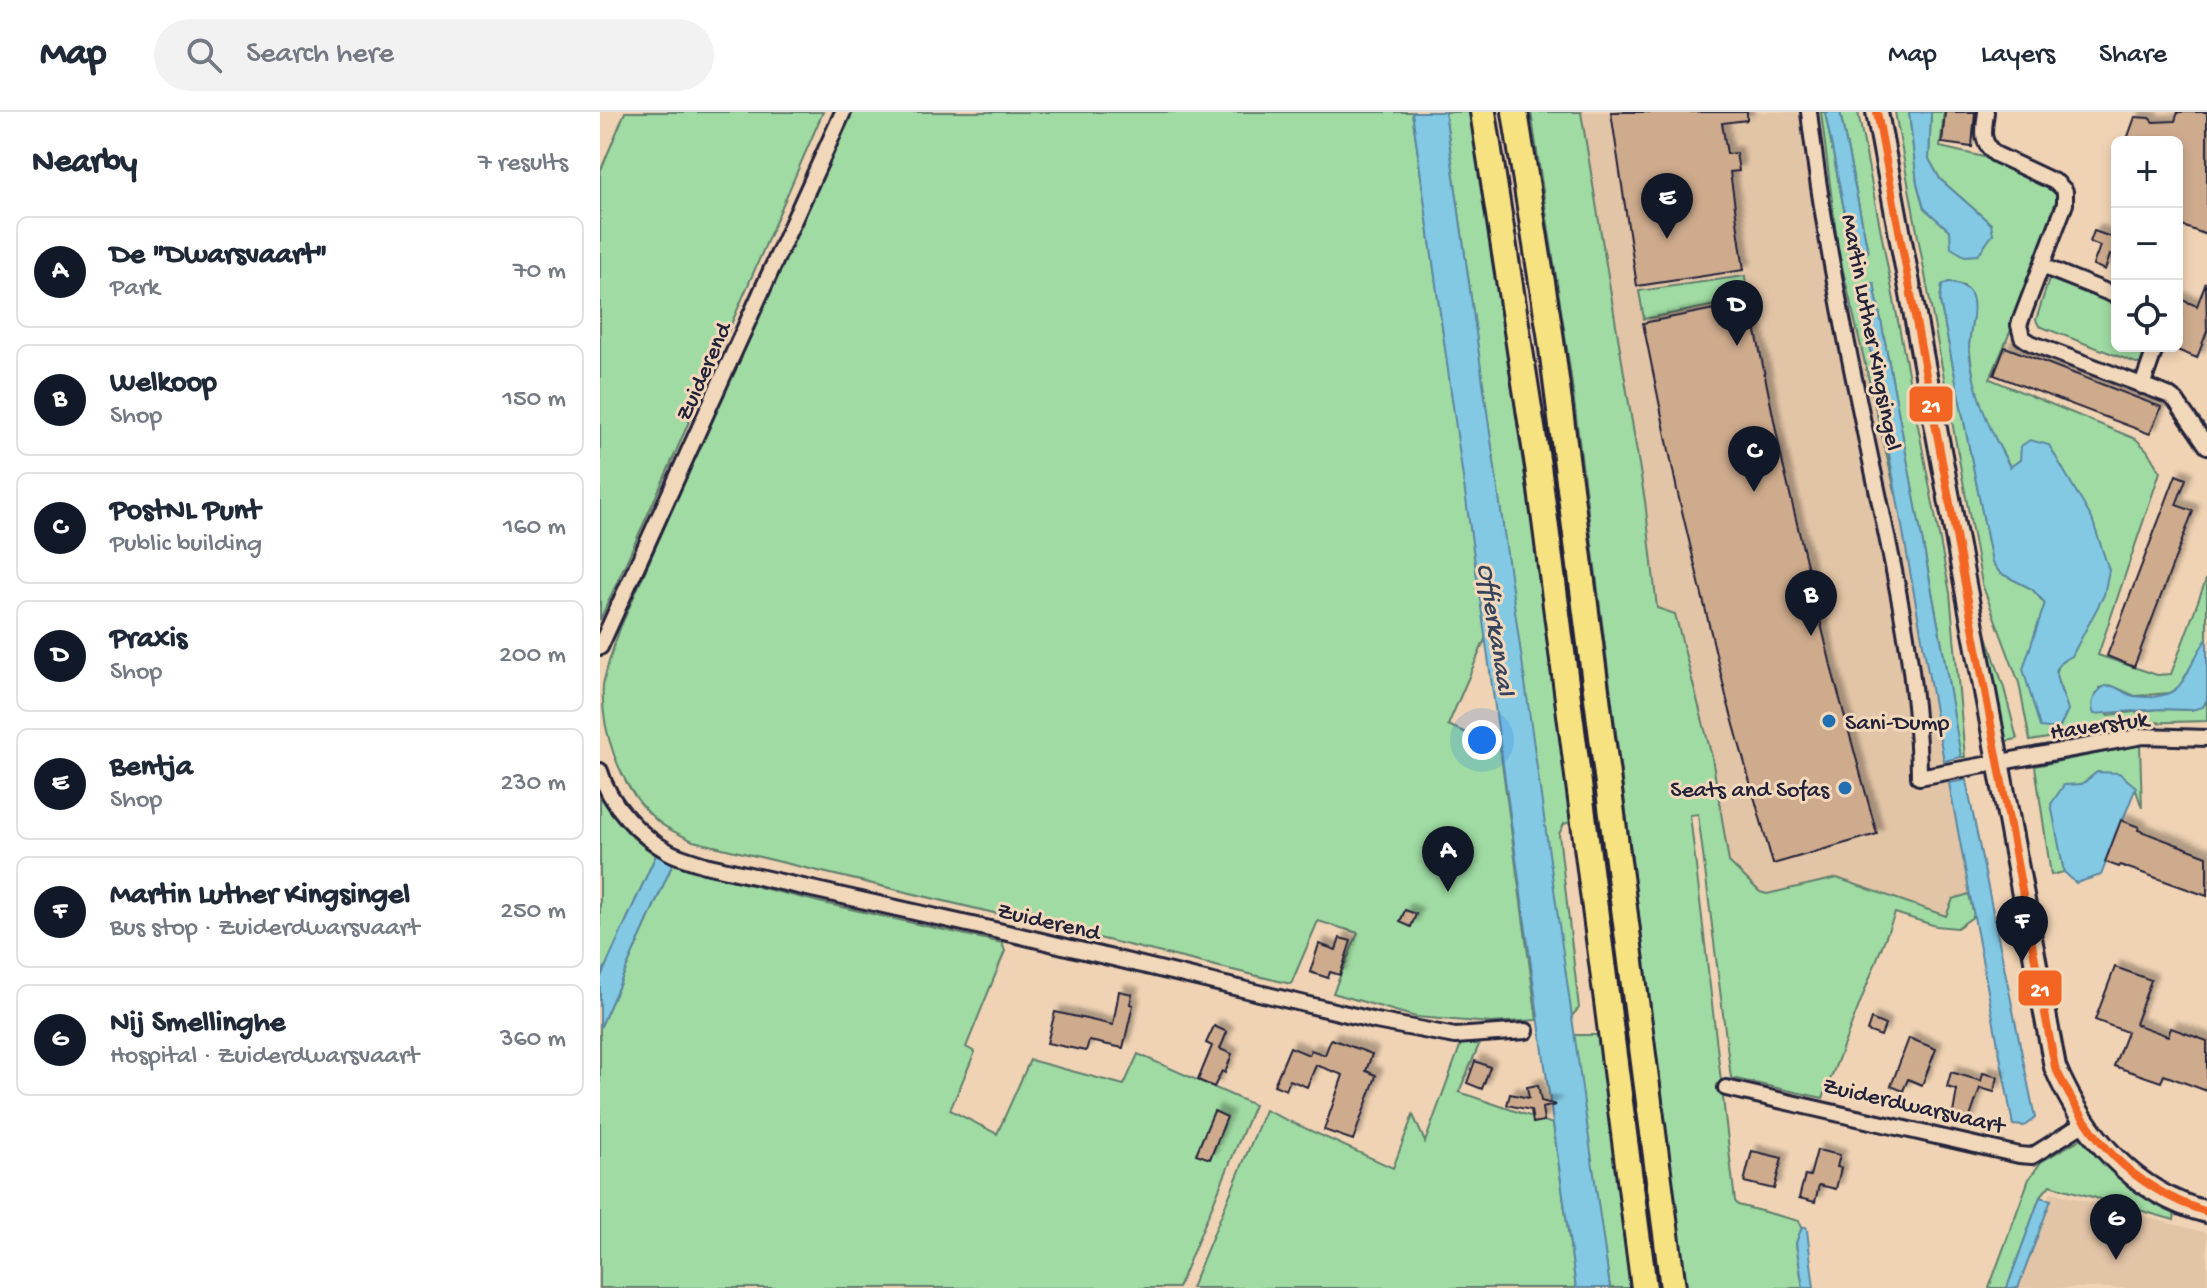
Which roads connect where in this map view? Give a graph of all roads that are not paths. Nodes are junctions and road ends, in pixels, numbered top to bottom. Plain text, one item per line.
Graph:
1 (843, 112) edge
2 (1483, 112) edge
3 (1515, 112) edge
4 (1809, 112) edge
5 (1877, 112) edge
6 (1986, 112) edge
7 (2042, 266) junction
8 (2111, 294) edge
9 (2154, 352) edge
10 (2142, 386) junction
11 (2207, 446) edge
12 (600, 647) edge
13 (2207, 738) edge
14 (1998, 761) junction
15 (600, 771) edge
16 (1526, 1031) dead end
17 (1726, 1088) dead end
18 (2083, 1124) junction
19 (2207, 1212) edge
20 (1644, 1288) edge
21 (1673, 1288) edge

1 - 12 street, Zuiderend
2 - 20 highway
3 - 21 highway
4 - 14 street, Martin Luther Kingsingel
5 - 14 street, Martin Luther Kingsingel
6 - 7 street
7 - 8 street
7 - 10 street
9 - 10 street
10 - 11 street
13 - 14 street, Haverstuk
14 - 18 street
15 - 16 street, Zuiderend
17 - 18 street, Zuiderdwarsvaart
18 - 19 street

